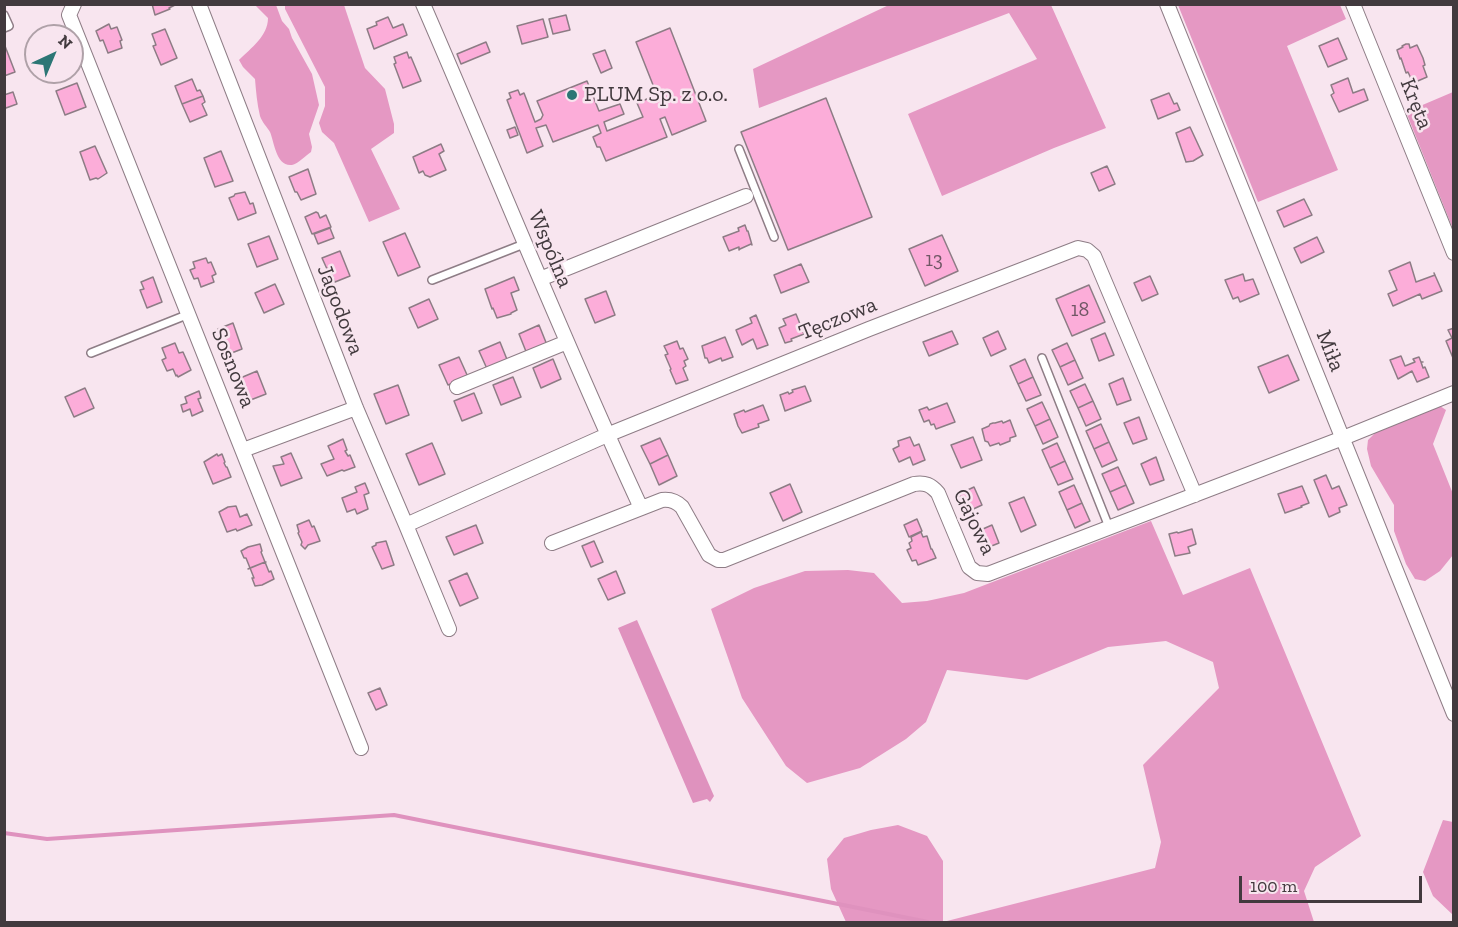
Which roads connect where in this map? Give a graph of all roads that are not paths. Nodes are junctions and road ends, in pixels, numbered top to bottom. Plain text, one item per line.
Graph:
1 (74, 4) edge
2 (199, 4) edge
3 (423, 4) edge
4 (1167, 4) edge
5 (1353, 4) edge
6 (4, 15) edge
7 (4, 28) edge
8 (740, 149) dead end
9 (751, 193) junction
10 (774, 237) dead end
11 (524, 244) junction
12 (1454, 253) edge
13 (540, 279) junction
14 (432, 280) dead end
15 (189, 314) junction
16 (567, 342) junction
17 (92, 353) dead end
18 (1042, 358) dead end
19 (458, 387) dead end
20 (1454, 393) edge
21 (356, 408) junction
22 (607, 435) junction
23 (1343, 438) junction
24 (243, 450) junction
25 (1195, 495) junction
26 (640, 508) junction
27 (406, 525) junction
28 (1109, 527) junction
29 (552, 543) dead end
30 (449, 629) dead end
31 (1454, 714) edge
32 (361, 748) dead end

1 - 15 street, Sosnowa
2 - 21 street, Jagodowa
3 - 11 street, Wspólna
4 - 23 street, Miła
5 - 12 street, Kręta
6 - 7 lane
8 - 9 lane
9 - 10 lane
9 - 13 street
11 - 13 street, Wspólna
11 - 14 lane
13 - 16 street, Wspólna
15 - 17 lane
15 - 24 street, Sosnowa
16 - 19 street
16 - 22 street, Wspólna
18 - 28 lane
20 - 23 street, Gajowa
21 - 24 street
21 - 27 street, Jagodowa
22 - 25 street, Tęczowa
22 - 26 street, Wspólna
22 - 27 street, Tęczowa
23 - 25 street, Gajowa
23 - 31 street, Miła
24 - 32 street, Sosnowa
25 - 28 street, Gajowa
26 - 28 street, Gajowa
26 - 29 street, Gajowa
27 - 30 street, Jagodowa

